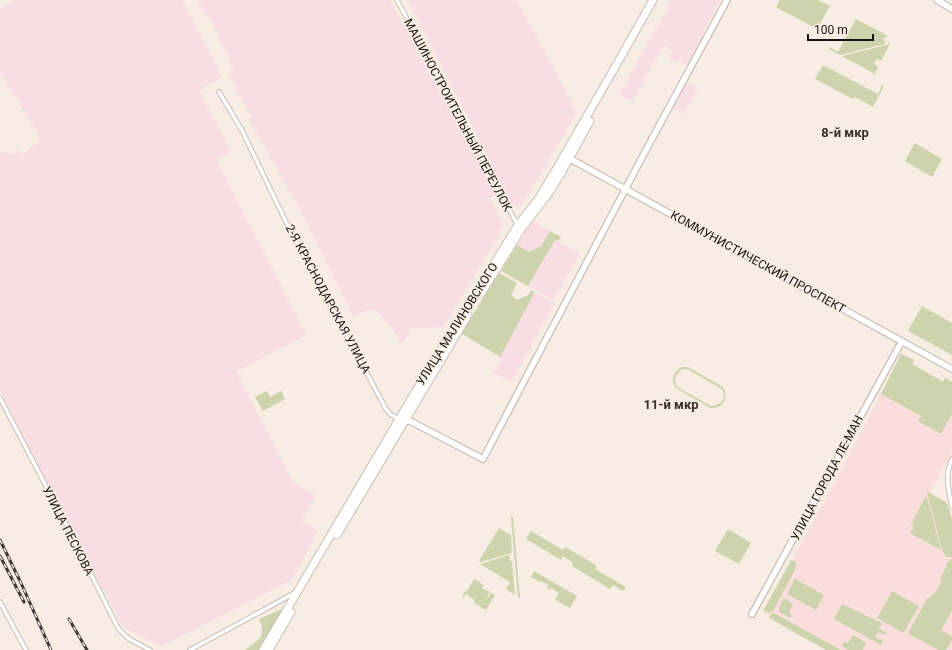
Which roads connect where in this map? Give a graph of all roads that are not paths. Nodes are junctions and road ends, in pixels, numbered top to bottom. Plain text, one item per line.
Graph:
1 (397, 0) edge
2 (652, 0) edge
3 (658, 0) edge
4 (727, 0) edge
5 (936, 0) edge
6 (952, 8) edge
7 (219, 92) dead end
8 (567, 157) junction
9 (625, 189) junction
10 (520, 227) junction
11 (902, 341) junction
12 (952, 369) edge
13 (0, 398) edge
14 (402, 419) junction
15 (952, 459) edge
16 (952, 507) edge
17 (299, 589) junction
18 (0, 602) edge
19 (752, 614) dead end
20 (25, 649) edge
21 (20, 650) edge
22 (150, 650) edge
23 (190, 650) edge
24 (263, 650) edge
25 (269, 650) edge

1 - 10 street, МАШИНОСТРОИТЕЛЬНЫЙ ПЕРЕУЛОК
2 - 8 highway, УЛИЦА МАЛИНОВСКОГО
3 - 8 highway, УЛИЦА МАЛИНОВСКОГО
4 - 9 street
5 - 6 main road
7 - 14 street, 2-Я КРАСНОДАРСКАЯ УЛИЦА
8 - 9 street, КОММУНИСТИЧЕСКИЙ ПРОСПЕКТ
8 - 10 highway, УЛИЦА МАЛИНОВСКОГО
9 - 11 street, КОММУНИСТИЧЕСКИЙ ПРОСПЕКТ
9 - 14 street, 2-Я КРАСНОДАРСКАЯ УЛИЦА
10 - 14 highway, УЛИЦА МАЛИНОВСКОГО
11 - 12 street, КОММУНИСТИЧЕСКИЙ ПРОСПЕКТ
11 - 19 street, УЛИЦА ГОРОДА ЛЕ-МАН
13 - 22 street, УЛИЦА ПЕСКОВА
14 - 17 highway, УЛИЦА МАЛИНОВСКОГО
14 - 25 highway, УЛИЦА МАЛИНОВСКОГО
15 - 16 street
17 - 23 street
17 - 24 highway, УЛИЦА МАЛИНОВСКОГО
18 - 20 street
20 - 21 street

